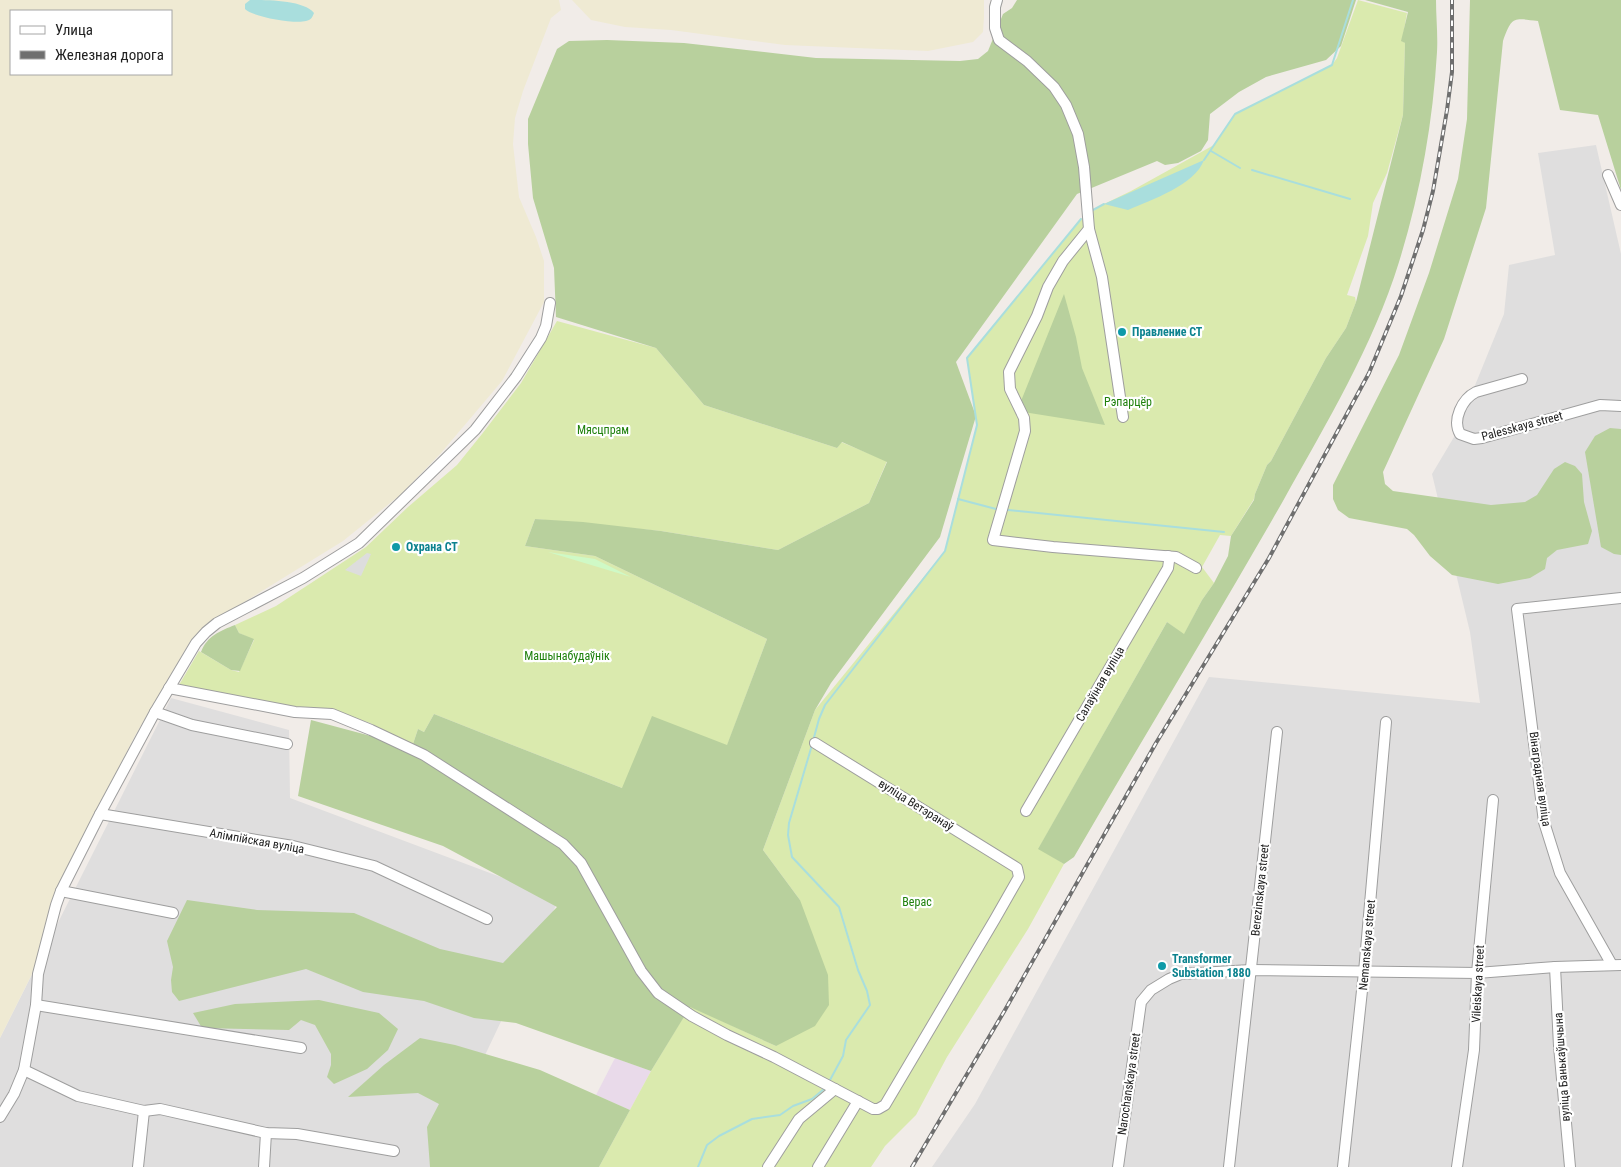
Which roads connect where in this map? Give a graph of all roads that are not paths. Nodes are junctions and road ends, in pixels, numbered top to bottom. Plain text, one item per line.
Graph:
1 (997, 0) edge
2 (1608, 176) dead end
3 (1621, 204) edge
4 (1089, 229) junction
5 (550, 303) dead end
6 (1522, 379) dead end
7 (1621, 406) edge
8 (1123, 417) dead end
9 (1168, 556) junction
10 (1196, 568) dead end
11 (1621, 598) edge
12 (169, 688) junction
13 (155, 712) junction
14 (1386, 722) dead end
15 (1277, 732) dead end
16 (815, 743) dead end
17 (287, 744) dead end
18 (1494, 800) dead end
19 (1026, 811) dead end
20 (100, 814) junction
21 (61, 891) junction
22 (173, 913) dead end
23 (487, 919) dead end
24 (1616, 965) edge
25 (1555, 967) junction
26 (1251, 970) junction
27 (1364, 972) junction
28 (1477, 973) junction
29 (36, 1005) junction
30 (301, 1048) dead end
31 (24, 1070) junction
32 (835, 1089) junction
33 (858, 1101) junction
34 (144, 1111) junction
35 (0, 1116) edge
36 (266, 1132) junction
37 (394, 1151) dead end
38 (138, 1167) edge
39 (264, 1167) edge
40 (768, 1167) edge
41 (818, 1167) edge
42 (1118, 1167) edge
43 (1229, 1167) edge
44 (1343, 1167) edge
45 (1457, 1167) edge
46 (1570, 1167) edge

1 - 4 street
2 - 3 street
4 - 8 street
4 - 9 street
5 - 12 street
6 - 7 street, Palesskaya street
9 - 10 street
9 - 19 street, Салаўіная вуліца
11 - 24 street, Вінаградная вуліца
12 - 13 street
12 - 32 street
13 - 17 street
13 - 20 street
14 - 27 street, Nemanskaya street
15 - 26 street, Berezinskaya street
16 - 33 street, вуліца Ветэранаў
18 - 28 street, Vileiskaya street
20 - 21 street
20 - 23 street, Алімпійская вуліца
21 - 22 street
21 - 29 street
24 - 25 street
25 - 28 street
25 - 46 street, вуліца Банькаўшчына
26 - 27 street
26 - 42 street, Narochanskaya street
26 - 43 street, Berezinskaya street
27 - 28 street
27 - 44 street, Nemanskaya street
28 - 45 street, Vileiskaya street
29 - 30 street
29 - 31 street
31 - 34 street
31 - 35 street
32 - 33 street
32 - 40 street
33 - 41 street
34 - 36 street
34 - 38 street
36 - 37 street
36 - 39 street

